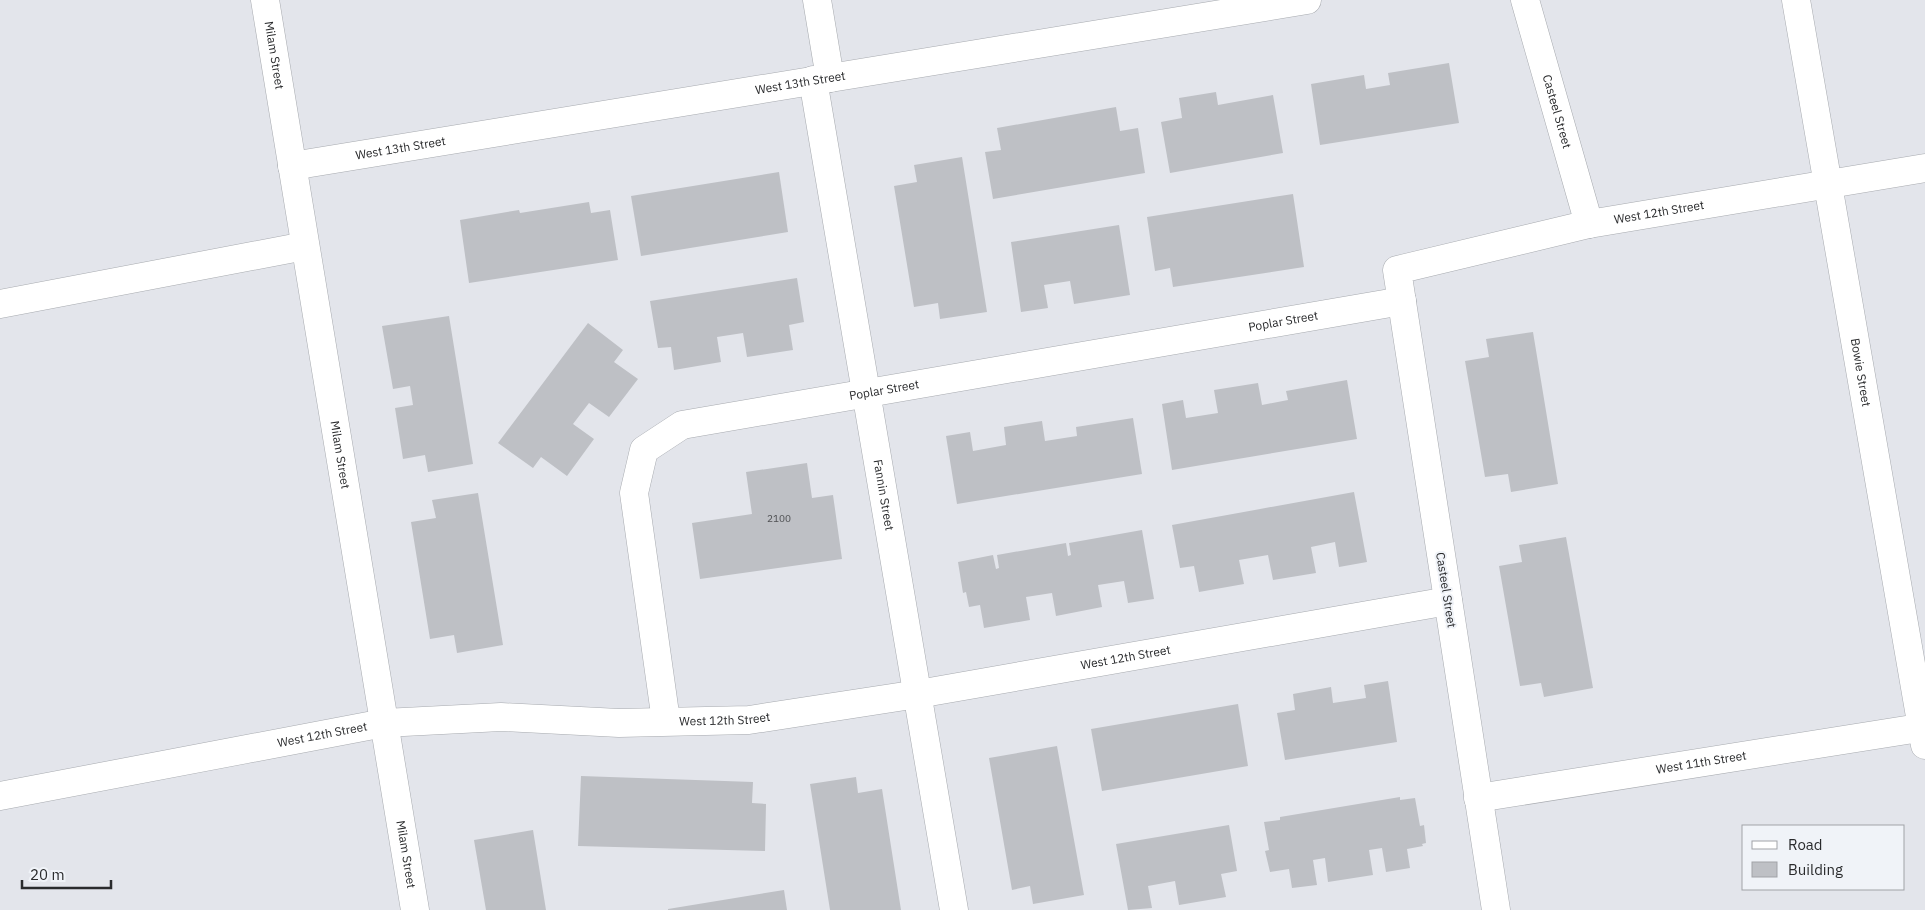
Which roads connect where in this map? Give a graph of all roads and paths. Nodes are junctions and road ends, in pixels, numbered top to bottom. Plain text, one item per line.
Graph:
1 (265, 0) edge
2 (817, 0) edge
3 (1307, 0) edge
4 (1525, 0) edge
5 (1796, 0) edge
6 (822, 79) junction
7 (292, 166) junction
8 (1925, 168) edge
9 (1828, 185) junction
10 (1590, 224) junction
11 (305, 246) junction
12 (1397, 270) joint
13 (1402, 301) junction
14 (0, 304) edge
15 (867, 394) junction
16 (1448, 600) junction
17 (918, 694) junction
18 (666, 722) junction
19 (384, 723) junction
20 (1924, 733) edge
21 (0, 796) edge
22 (1478, 798) junction
23 (414, 910) edge
24 (954, 910) edge
25 (1496, 910) edge

1 - 7 street, Milam Street
2 - 6 street, Fannin Street
3 - 6 street, West 13th Street
4 - 10 street, Casteel Street
5 - 9 street, Bowie Street
6 - 7 street, West 13th Street
6 - 15 street, Fannin Street
7 - 11 street, Milam Street
8 - 9 street, West 12th Street
9 - 10 street, West 12th Street
9 - 20 street, Bowie Street
10 - 12 street, West 12th Street
11 - 14 street
11 - 19 street, Milam Street
12 - 13 street, Casteel Street
13 - 15 street, Poplar Street
13 - 16 street, Casteel Street
15 - 17 street, Fannin Street
15 - 18 street, Poplar Street
16 - 17 street, West 12th Street
16 - 22 street, Casteel Street
17 - 18 street, West 12th Street
17 - 24 street, Fannin Street
18 - 19 street, West 12th Street
19 - 21 street, West 12th Street
19 - 23 street, Milam Street
20 - 22 street, West 11th Street
22 - 25 street, Casteel Street

